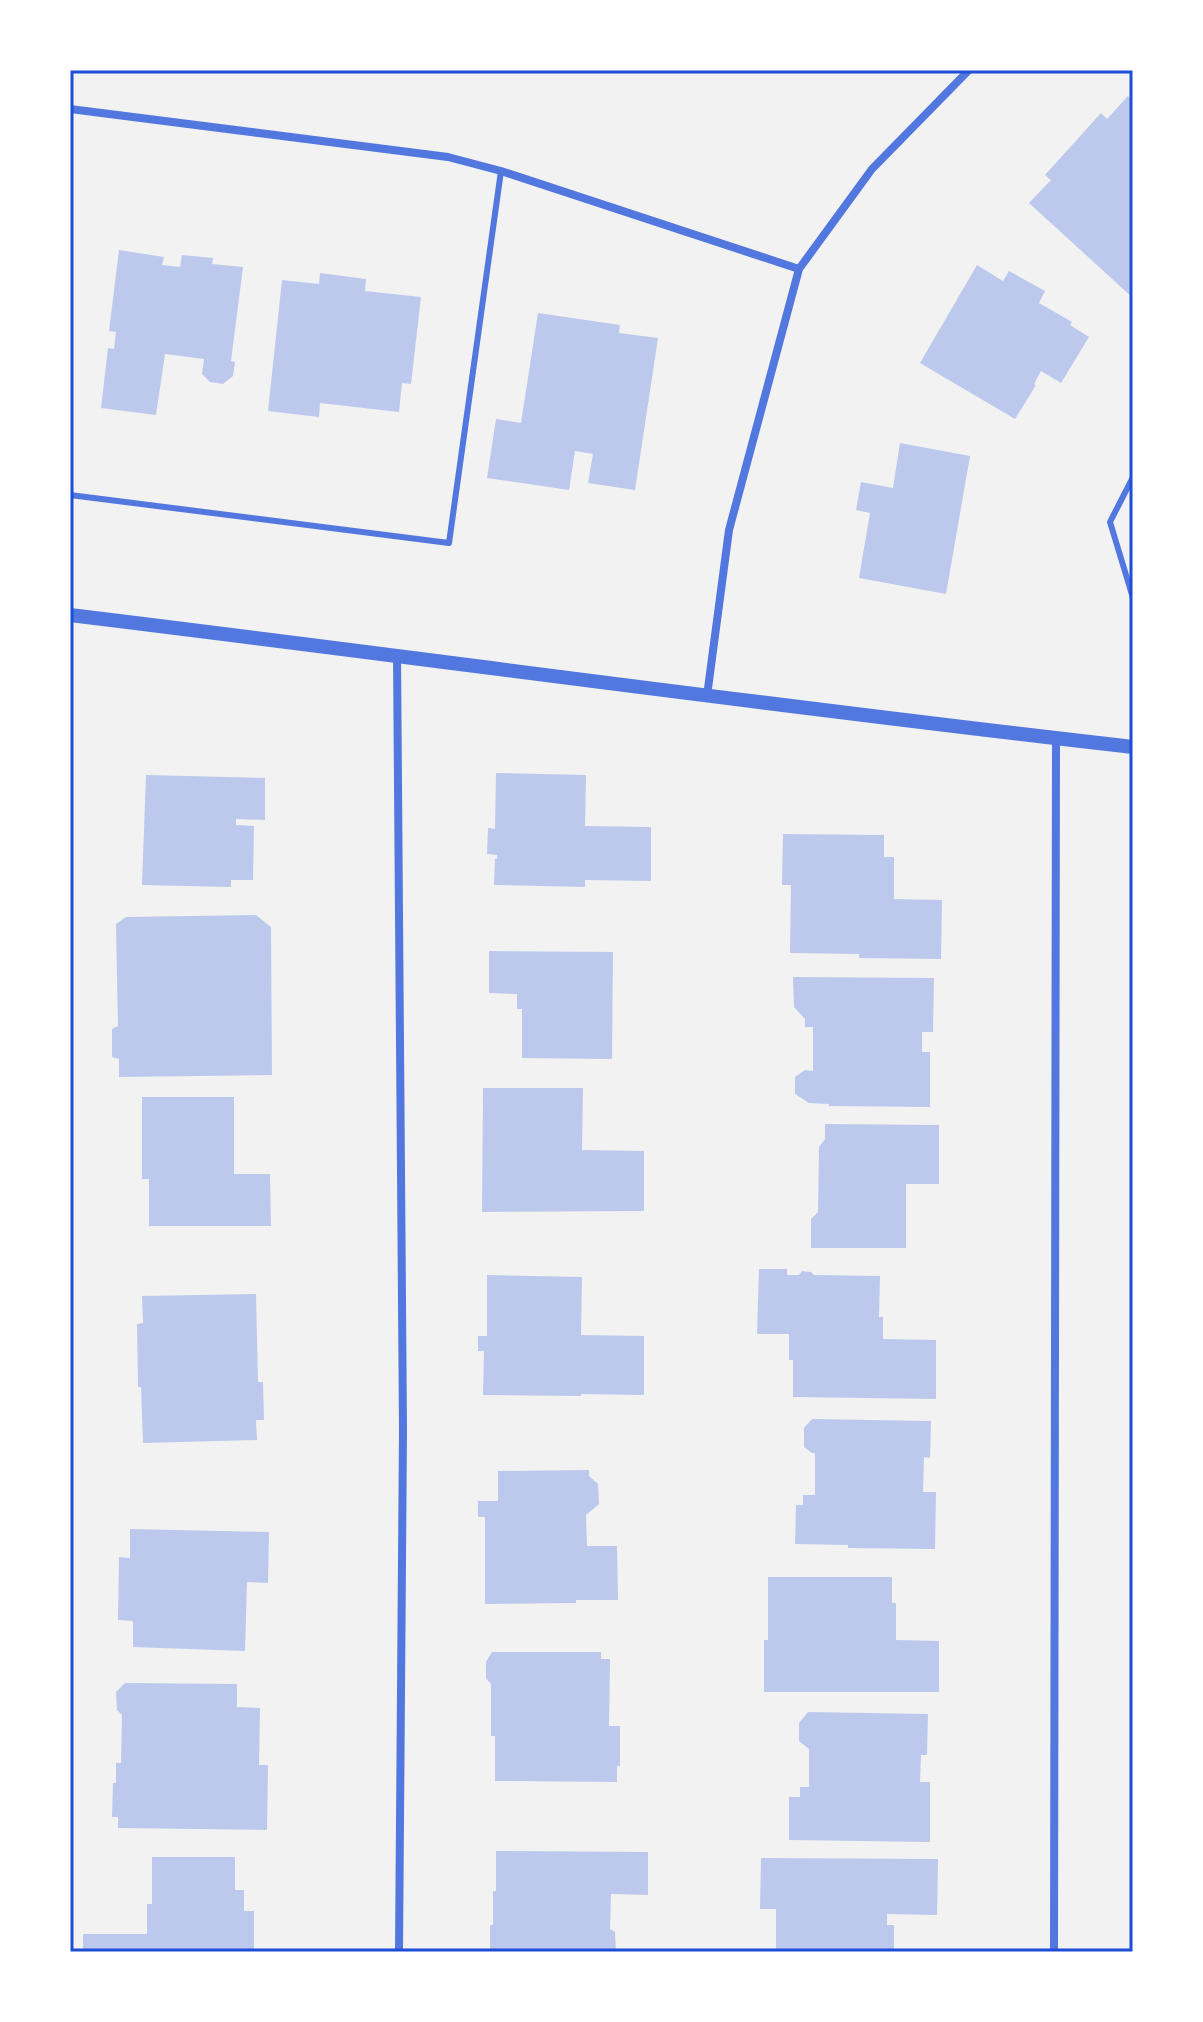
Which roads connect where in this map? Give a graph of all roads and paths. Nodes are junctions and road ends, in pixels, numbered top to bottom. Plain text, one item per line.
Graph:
1 (969, 70) edge
2 (70, 109) edge
3 (501, 171) junction
4 (799, 269) junction
5 (1133, 477) edge
6 (70, 495) edge
7 (1133, 598) edge
8 (70, 615) edge
9 (397, 655) junction
10 (707, 696) junction
11 (1056, 738) junction
12 (1133, 747) edge
13 (399, 1952) edge
14 (1054, 1952) edge

1 - 4 street
2 - 3 street
3 - 4 street
3 - 6 lane
4 - 10 street
5 - 7 lane
8 - 9 street
9 - 10 street
9 - 13 street
10 - 11 street
11 - 12 street
11 - 14 street

